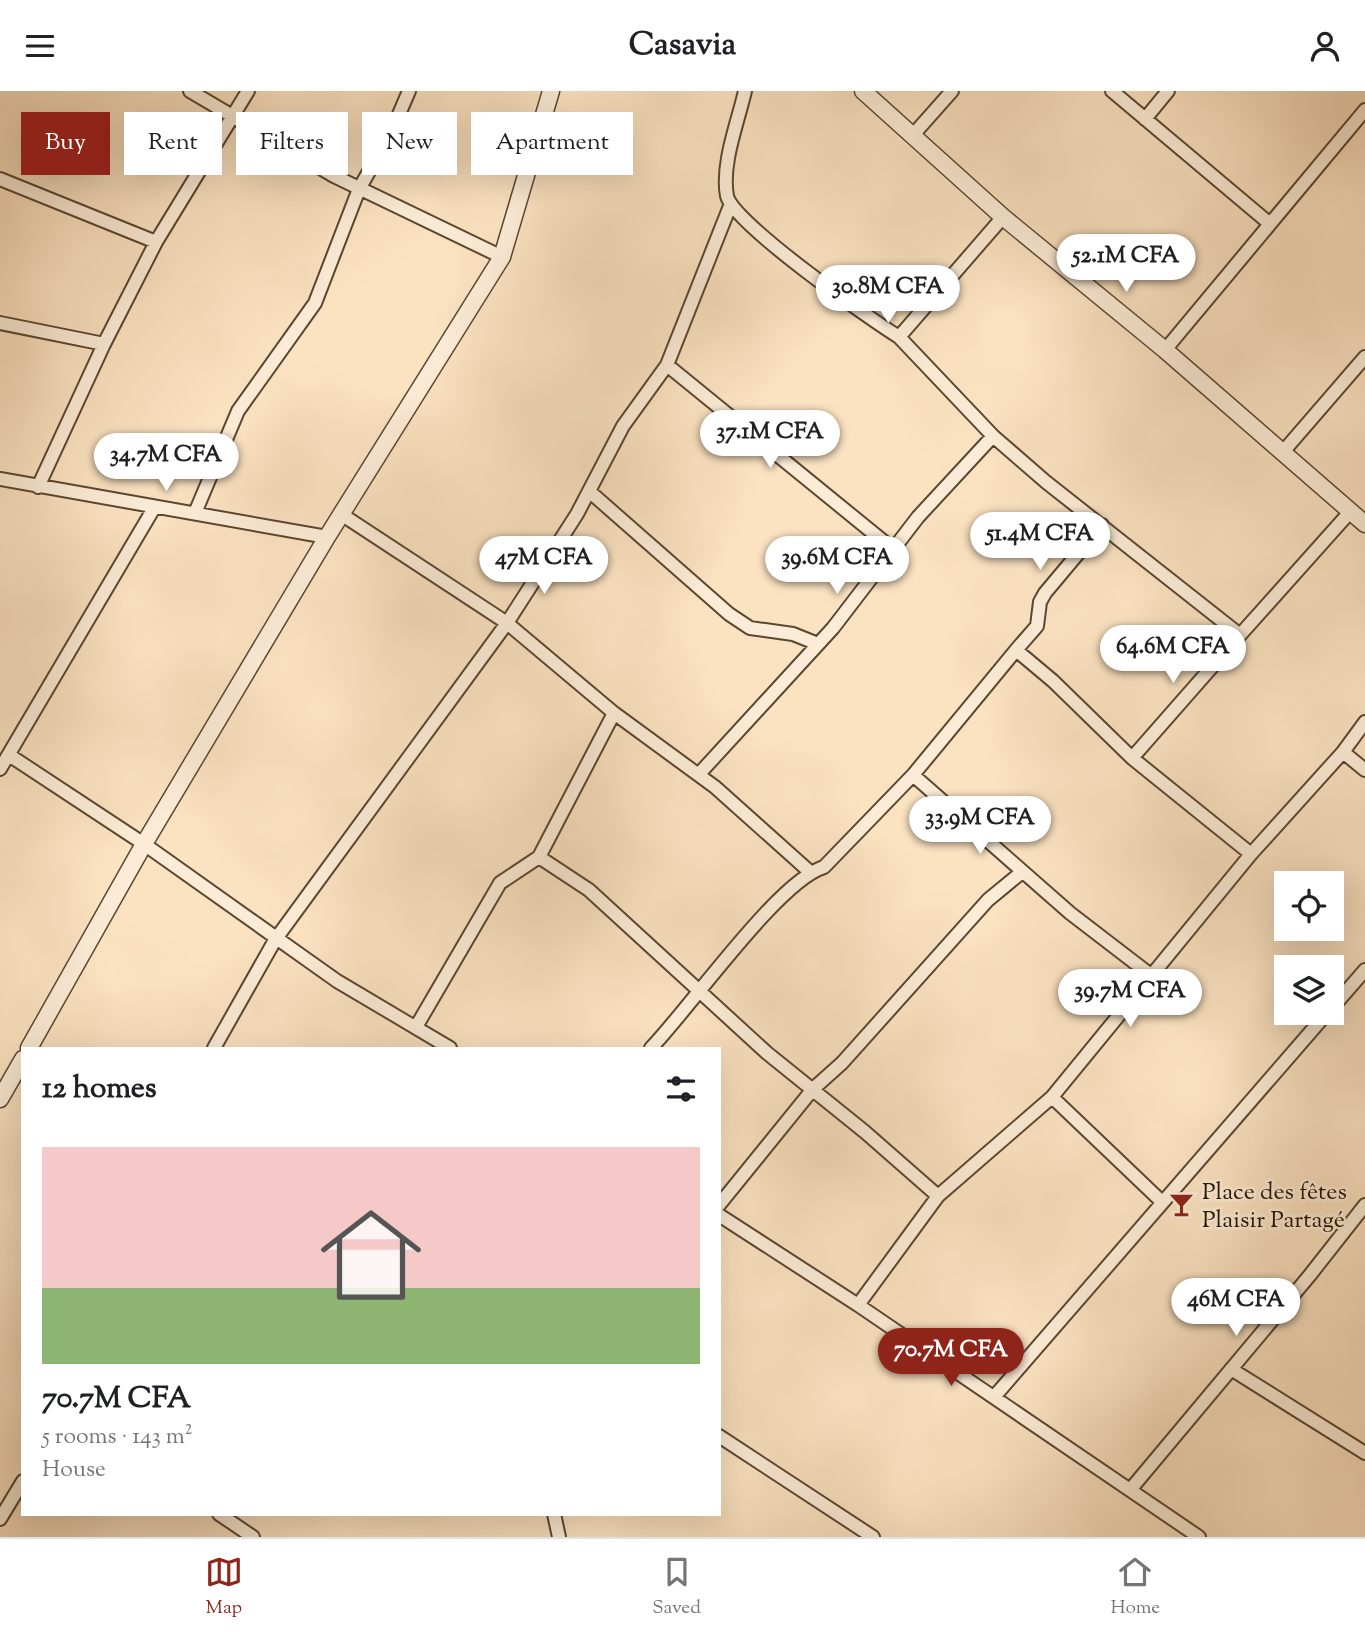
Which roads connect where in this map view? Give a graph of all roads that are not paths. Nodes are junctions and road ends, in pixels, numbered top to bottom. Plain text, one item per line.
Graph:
1 (190, 91) edge
2 (248, 91) edge
3 (409, 91) edge
4 (551, 91) edge
5 (745, 91) edge
6 (863, 91) edge
7 (953, 91) edge
8 (1112, 91) edge
9 (1168, 91) edge
10 (1365, 110) edge
11 (234, 115) junction
12 (1145, 119) junction
13 (913, 135) junction
14 (0, 179) edge
15 (359, 189) junction
16 (730, 206) junction
17 (1003, 217) junction
18 (1269, 224) junction
19 (156, 242) junction
20 (502, 257) junction
21 (0, 323) edge
22 (899, 337) junction
23 (104, 344) junction
24 (1165, 350) junction
25 (1365, 357) edge
26 (667, 365) junction
27 (993, 436) junction
28 (1282, 453) junction
29 (0, 479) edge
30 (38, 487) junction
31 (589, 491) junction
32 (154, 508) junction
33 (1350, 512) junction
34 (195, 513) junction
35 (341, 514) junction
36 (1365, 524) edge
37 (1102, 525) junction
38 (327, 537) junction
39 (894, 551) junction
40 (507, 623) junction
41 (1240, 635) junction
42 (818, 644) junction
43 (1016, 650) junction
44 (614, 713) junction
45 (1365, 723) edge
46 (1343, 752) junction
47 (9, 755) junction
48 (1132, 758) junction
49 (0, 769) edge
50 (1365, 770) edge
51 (699, 774) junction
52 (913, 775) junction
53 (144, 845) junction
54 (1251, 854) junction
55 (539, 857) junction
56 (810, 872) junction
57 (1023, 872) junction
58 (275, 940) junction
59 (1365, 970) edge
60 (1152, 976) junction
61 (702, 990) junction
62 (1344, 994) edge
63 (1316, 1025) edge
64 (416, 1027) junction
65 (30, 1047) edge
66 (215, 1047) edge
67 (448, 1047) edge
68 (652, 1047) edge
69 (21, 1062) edge
70 (813, 1089) junction
71 (1052, 1097) junction
72 (0, 1099) edge
73 (938, 1196) junction
74 (1161, 1201) junction
75 (721, 1203) edge
76 (1365, 1205) edge
77 (721, 1216) edge
78 (858, 1305) junction
79 (1231, 1369) junction
80 (994, 1398) junction
81 (721, 1437) edge
82 (1363, 1449) edge
83 (21, 1484) edge
84 (1130, 1490) junction
85 (222, 1516) edge
86 (554, 1516) edge
87 (0, 1519) edge
88 (253, 1537) edge
89 (559, 1537) edge
90 (873, 1537) edge
91 (1199, 1537) edge

1 - 11 street
2 - 11 street
3 - 15 street
4 - 20 street
5 - 16 street
6 - 13 street
7 - 13 street
8 - 12 street
9 - 12 street
10 - 18 street
11 - 15 street
11 - 19 street
12 - 18 street
13 - 17 street
14 - 19 street
15 - 20 street
15 - 34 street
16 - 22 street
16 - 26 street
17 - 22 street
17 - 24 street
18 - 24 street
19 - 23 street
20 - 35 street
21 - 23 street
22 - 27 street
23 - 30 street
24 - 28 street
25 - 28 street
26 - 31 street
26 - 39 street
27 - 37 street
27 - 39 street
28 - 33 street
29 - 30 street
30 - 32 street
31 - 40 street
31 - 42 street
32 - 34 street
32 - 47 street
33 - 36 street
33 - 41 street
34 - 38 street
35 - 38 street
35 - 40 street
37 - 41 street
37 - 43 street
38 - 53 street
39 - 42 street
40 - 44 street
40 - 58 street
41 - 48 street
42 - 51 street
43 - 48 street
43 - 52 street
44 - 51 street
44 - 55 street
45 - 46 street
46 - 50 street
46 - 54 street
47 - 49 street
47 - 53 street
48 - 54 street
51 - 56 street
52 - 56 street
52 - 57 street
53 - 58 street
53 - 65 street
54 - 60 street
55 - 61 street
55 - 64 street
56 - 61 street
57 - 60 street
57 - 70 street
58 - 64 street
58 - 66 street
59 - 62 street
60 - 71 street
61 - 68 street
61 - 70 street
63 - 74 street
64 - 67 street
69 - 72 street
70 - 73 street
70 - 75 street
71 - 73 street
71 - 74 street
73 - 78 street
74 - 80 street
76 - 79 street
77 - 78 street
78 - 80 street
79 - 82 street
79 - 84 street
80 - 84 street
81 - 90 street
83 - 87 street
84 - 91 street
85 - 88 street
86 - 89 street

